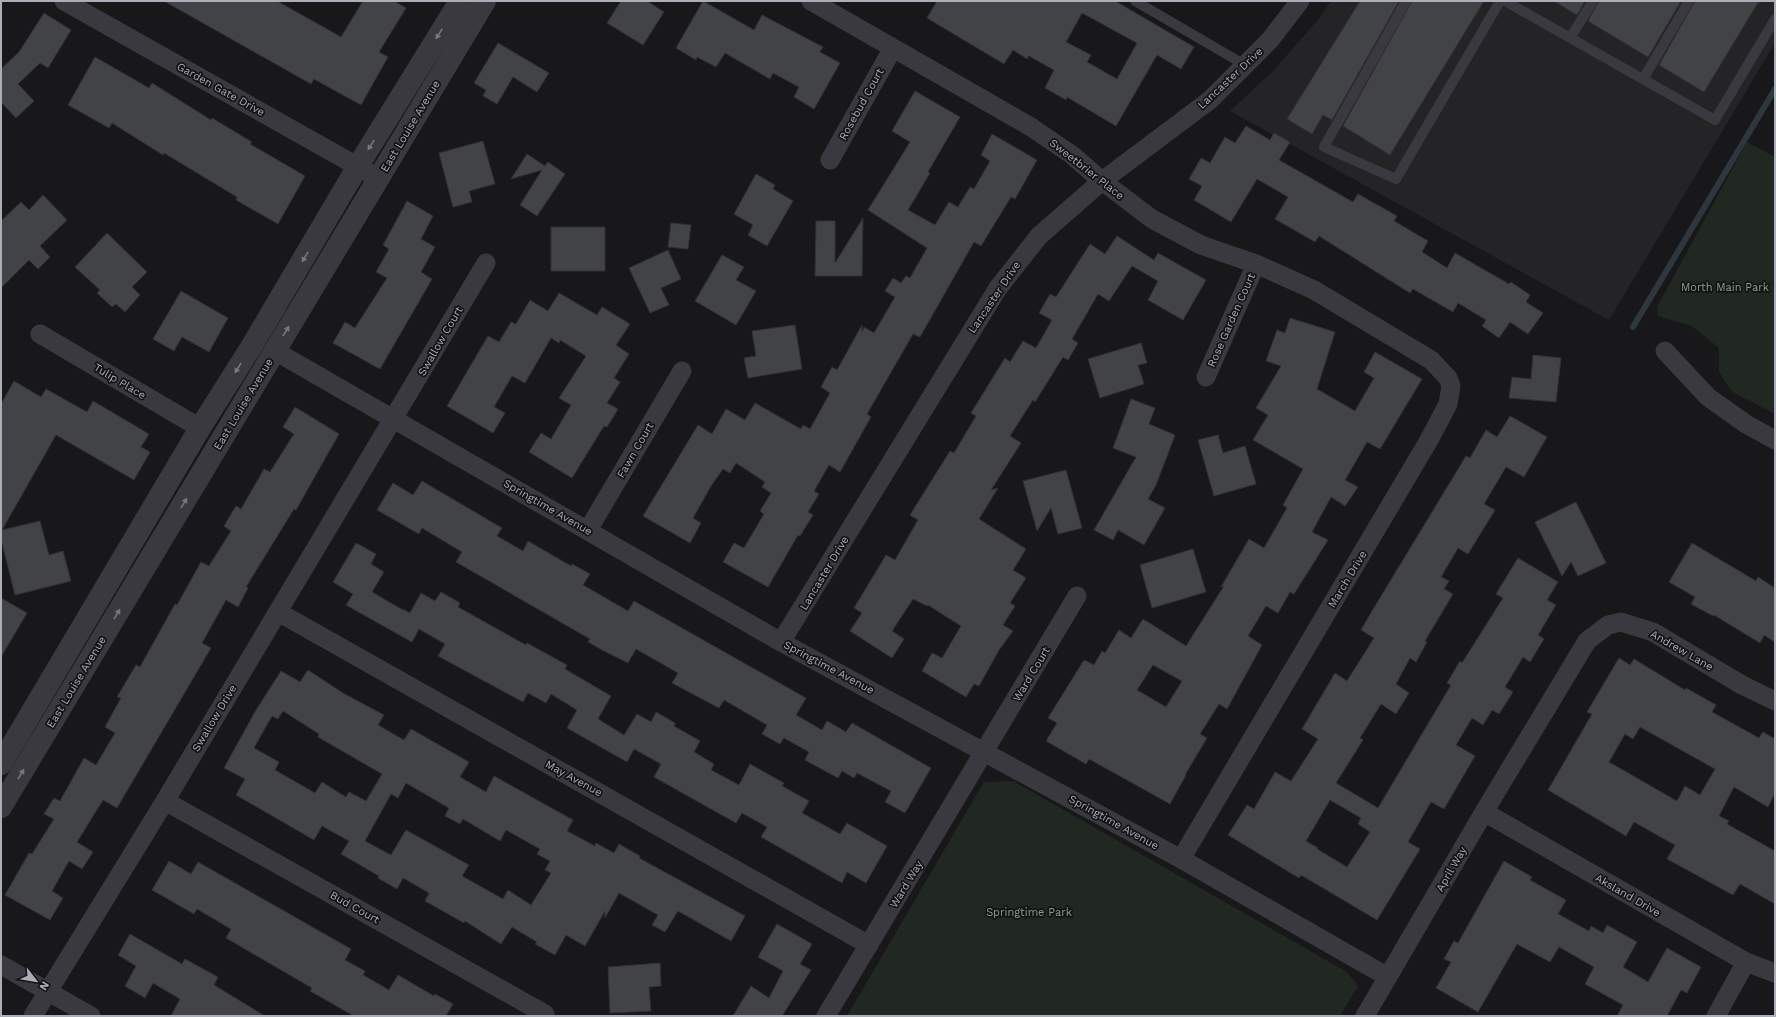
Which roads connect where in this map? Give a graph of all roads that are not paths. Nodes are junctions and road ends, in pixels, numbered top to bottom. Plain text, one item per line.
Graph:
1 (64, 1) edge
2 (460, 1) edge
3 (485, 1) edge
4 (811, 1) edge
5 (1135, 1) edge
6 (1300, 1) edge
7 (1406, 1) edge
8 (1500, 1) edge
9 (1505, 1) edge
10 (1593, 1) edge
11 (1689, 1) edge
12 (1775, 19) edge
13 (1570, 38) junction
14 (893, 48) junction
15 (1245, 65) junction
16 (1643, 79) junction
17 (830, 160) dead end
18 (358, 166) junction
19 (378, 178) junction
20 (1102, 181) junction
21 (486, 263) dead end
22 (1256, 264) junction
23 (1369, 323) joint
24 (40, 334) dead end
25 (275, 350) junction
26 (1665, 351) dead end
27 (682, 371) dead end
28 (1206, 377) dead end
29 (394, 420) junction
30 (200, 428) junction
31 (1775, 440) edge
32 (588, 530) junction
33 (1077, 596) dead end
34 (278, 612) junction
35 (781, 642) junction
36 (1775, 701) edge
37 (1538, 722) joint
38 (986, 752) junction
39 (1, 764) edge
40 (165, 801) junction
41 (1, 807) edge
42 (1484, 812) junction
43 (1181, 859) junction
44 (869, 945) junction
45 (1746, 962) junction
46 (1, 965) edge
47 (1775, 973) edge
48 (1388, 977) junction
49 (48, 991) junction
50 (545, 1014) dead end
51 (33, 1016) edge
52 (91, 1016) edge
53 (826, 1016) edge
54 (1365, 1016) edge
55 (1716, 1016) edge

1 - 18 street, Garden Gate Drive
2 -> 18 street, East Louise Avenue
3 - 19 street, East Louise Avenue
4 - 14 street, Sweetbrier Place
5 - 15 lane
6 - 15 street, Lancaster Drive
7 - 8 lane
9 - 13 lane
10 - 13 lane
11 - 16 lane
12 - 16 lane
13 - 16 lane
14 - 17 street, Rosebud Court
14 - 20 street, Sweetbrier Place
15 - 20 street, Lancaster Drive
18 - 19 street, Garden Gate Drive
18 -> 30 street, East Louise Avenue
25 -> 19 street, East Louise Avenue
20 - 22 street, Sweetbrier Place
20 - 35 street, Lancaster Drive
21 - 29 street, Swallow Court
22 - 23 street, Sweetbrier Place
22 - 28 street, Rose Garden Court
23 - 43 street, March Drive
24 - 30 street, Tulip Place
25 - 29 street, Springtime Avenue
41 -> 25 street, East Louise Avenue
26 - 31 street
27 - 32 street, Fawn Court
29 - 32 street, Springtime Avenue
29 - 34 street, Swallow Drive
30 - 39 street, East Louise Avenue
32 - 35 street, Springtime Avenue
33 - 38 street, Ward Court
34 - 40 street, Swallow Drive
34 - 44 street, May Avenue
35 - 38 street, Springtime Avenue
36 - 37 street, Andrew Lane
37 - 42 street, April Way
38 - 43 street, Springtime Avenue
38 - 44 street, Ward Way
40 - 49 street, Swallow Drive
40 - 50 street, Bud Court
42 - 45 street, Aksland Drive
42 - 48 street, April Way
43 - 48 street, Springtime Avenue
44 - 53 street, Ward Way
45 - 47 street, Aksland Drive
45 - 55 street
46 - 49 street
48 - 54 street, April Way
49 - 51 street, Swallow Drive
49 - 52 street

